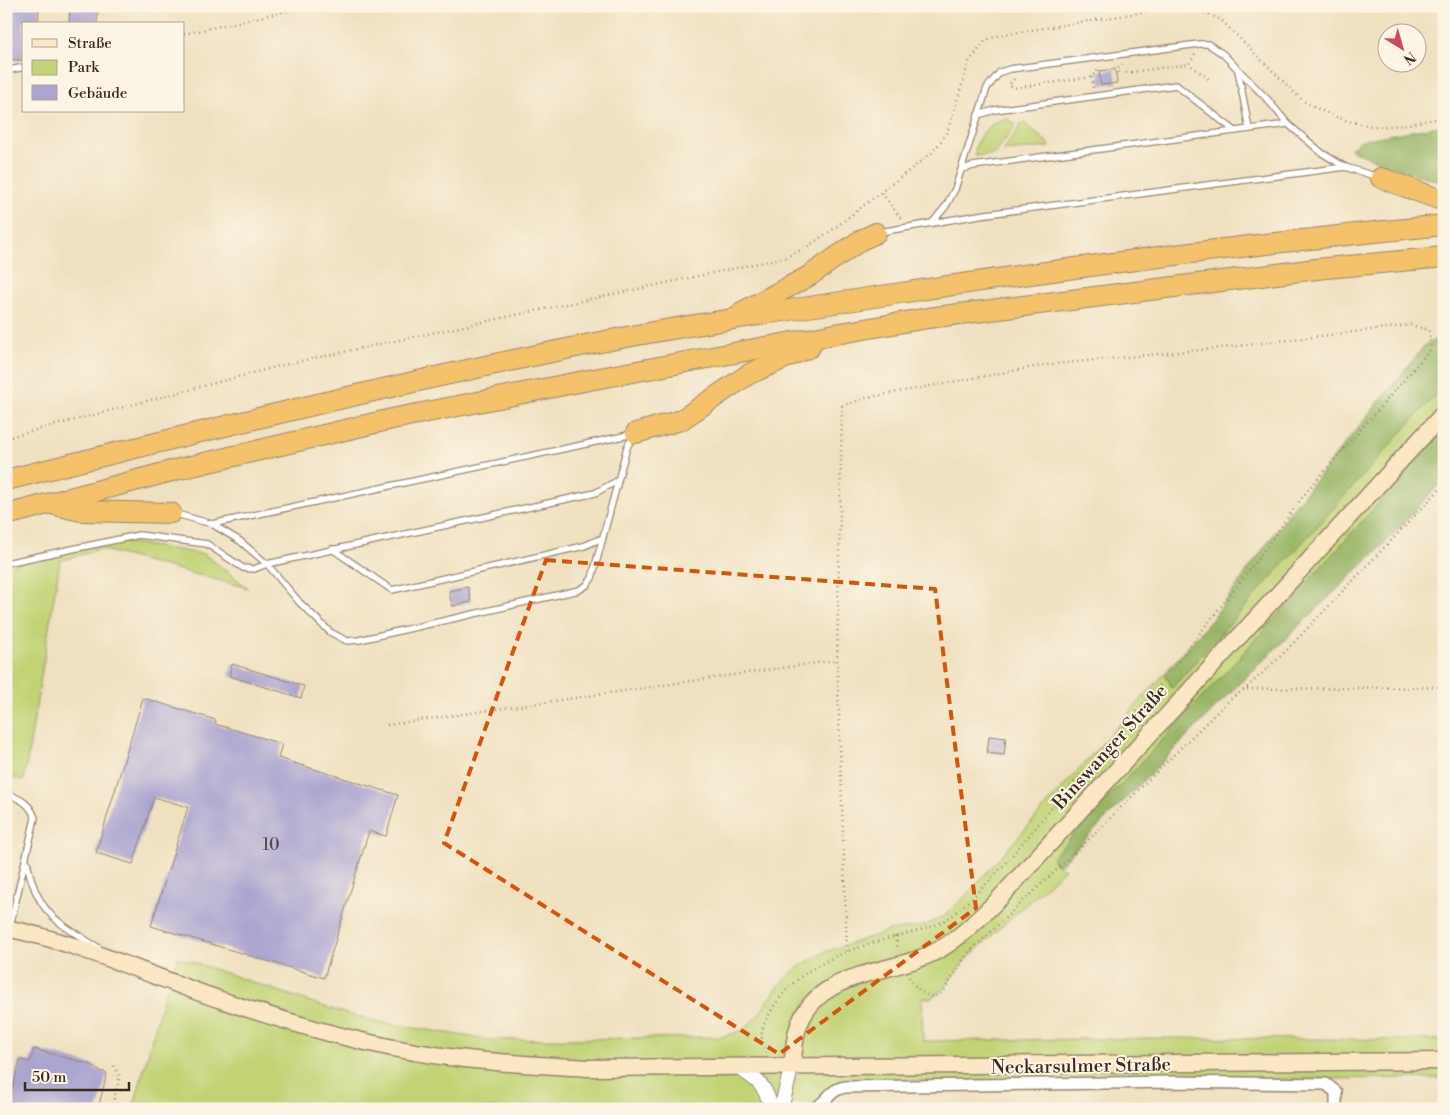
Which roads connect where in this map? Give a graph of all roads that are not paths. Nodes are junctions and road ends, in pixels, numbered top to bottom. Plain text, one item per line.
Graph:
1 (22, 67) edge
2 (1238, 70) junction
3 (6, 71) edge
4 (978, 115) junction
5 (1288, 124) junction
6 (1249, 129) junction
7 (1235, 131) junction
8 (1346, 167) junction
9 (962, 169) junction
10 (1381, 178) joint
11 (1444, 201) edge
12 (932, 222) junction
13 (1444, 225) edge
14 (876, 233) joint
15 (1444, 257) edge
16 (730, 319) junction
17 (841, 334) junction
18 (1444, 414) edge
19 (636, 434) junction
20 (6, 480) edge
21 (617, 481) junction
22 (48, 503) junction
23 (171, 513) joint
24 (6, 515) edge
25 (212, 524) junction
26 (600, 540) junction
27 (332, 549) junction
28 (6, 563) edge
29 (267, 564) junction
30 (6, 793) edge
31 (26, 860) junction
32 (8, 928) edge
33 (122, 962) junction
34 (1444, 1061) edge
35 (792, 1065) junction
36 (745, 1066) junction
37 (771, 1109) edge
38 (781, 1109) edge
39 (814, 1109) edge
40 (1336, 1109) edge

1 - 3 lane
2 - 4 lane
2 - 5 lane
2 - 6 lane
4 - 7 lane
4 - 9 lane
5 - 6 lane
5 - 8 lane
6 - 7 lane
7 - 9 lane
8 - 10 lane
8 - 12 lane
9 - 12 lane
10 - 11 highway
12 - 14 lane
13 - 16 highway
14 - 16 highway
15 - 17 highway
16 - 20 highway
17 - 19 highway
17 - 22 highway
18 - 35 main road, Binswanger Straße
19 - 21 lane
19 - 25 lane
21 - 26 lane
21 - 27 lane
22 - 23 highway
22 - 24 highway
23 - 25 lane
25 - 29 lane
26 - 27 lane
26 - 29 lane
27 - 29 lane
28 - 29 lane
30 - 31 lane
31 - 32 lane
31 - 33 lane
32 - 33 main road
33 - 36 main road
34 - 35 main road
35 - 36 main road
35 - 38 street
36 - 37 street
39 - 40 street, Neckarsulmer Straße

